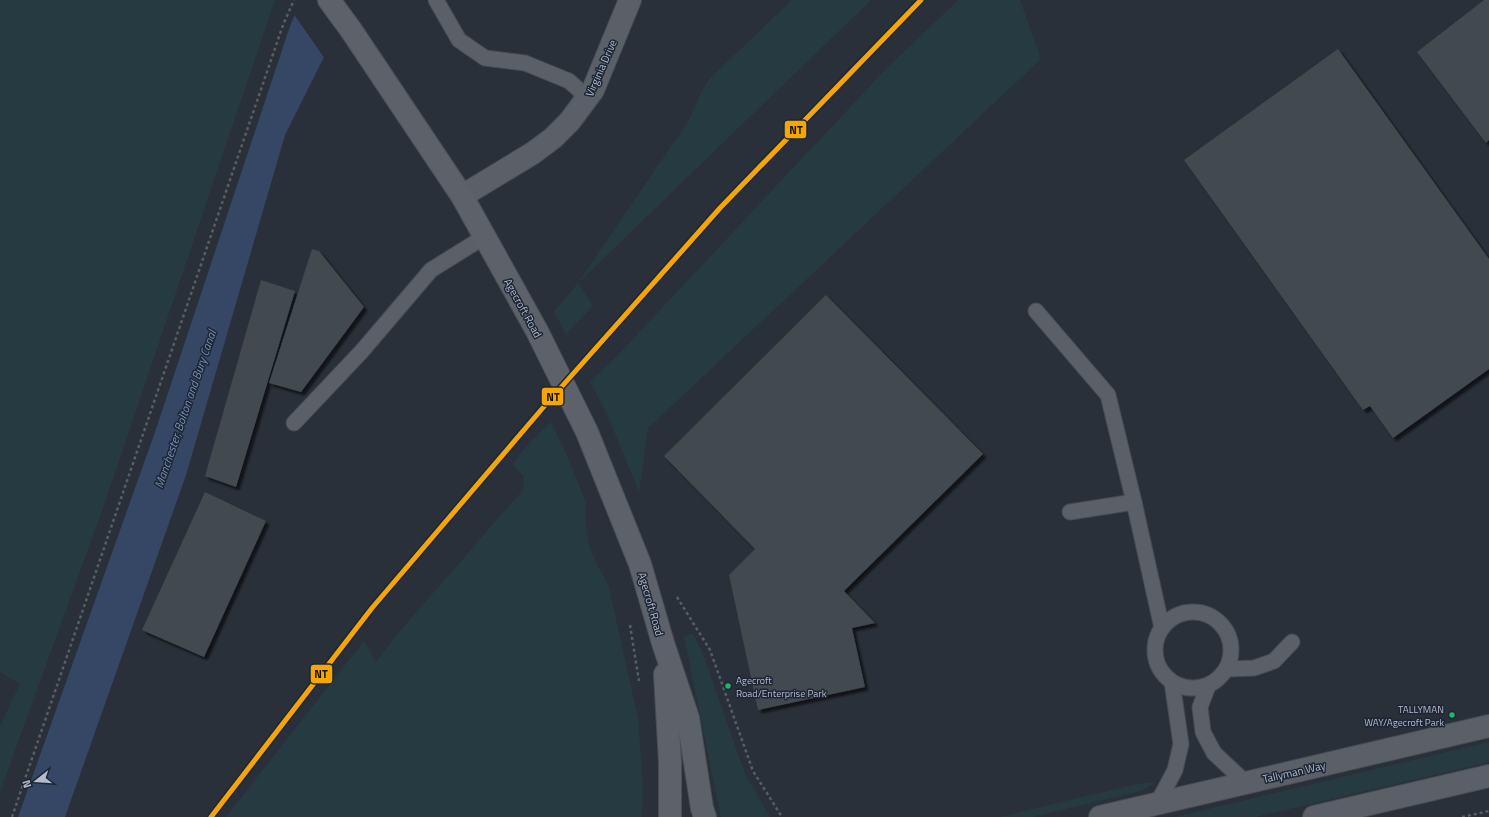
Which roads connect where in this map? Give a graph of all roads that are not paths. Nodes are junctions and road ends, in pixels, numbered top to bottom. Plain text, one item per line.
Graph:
1 (329, 0) edge
2 (436, 0) edge
3 (630, 0) edge
4 (588, 98) junction
5 (462, 196) junction
6 (484, 237) junction
7 (1036, 311) dead end
8 (294, 424) dead end
9 (1134, 502) junction
10 (1070, 512) dead end
11 (1162, 628) junction
12 (1292, 642) dead end
13 (662, 643) junction
14 (1226, 669) junction
15 (1172, 682) junction
16 (1208, 686) junction
17 (1489, 726) edge
18 (1489, 776) edge
19 (1246, 783) junction
20 (1157, 804) junction
21 (670, 817) edge
22 (705, 817) edge
23 (1100, 817) edge
24 (1314, 817) edge

1 - 5 main road, Agecroft Road
2 - 4 lane
3 - 4 street, Virginia Drive
4 - 5 street, Virginia Drive
5 - 6 main road, Agecroft Road
6 - 8 lane
6 - 13 main road, Agecroft Road
7 - 9 lane
9 - 10 lane
9 - 11 lane
11 - 14 lane
11 - 15 lane
12 - 14 lane
13 - 21 main road, Agecroft Road
13 - 22 main road, Agecroft Road
14 - 16 lane
15 - 16 lane
15 - 20 lane
16 - 19 lane
17 - 19 street, Tallyman Way
18 - 24 street
19 - 20 street, Tallyman Way
20 - 23 street, Tallyman Way

